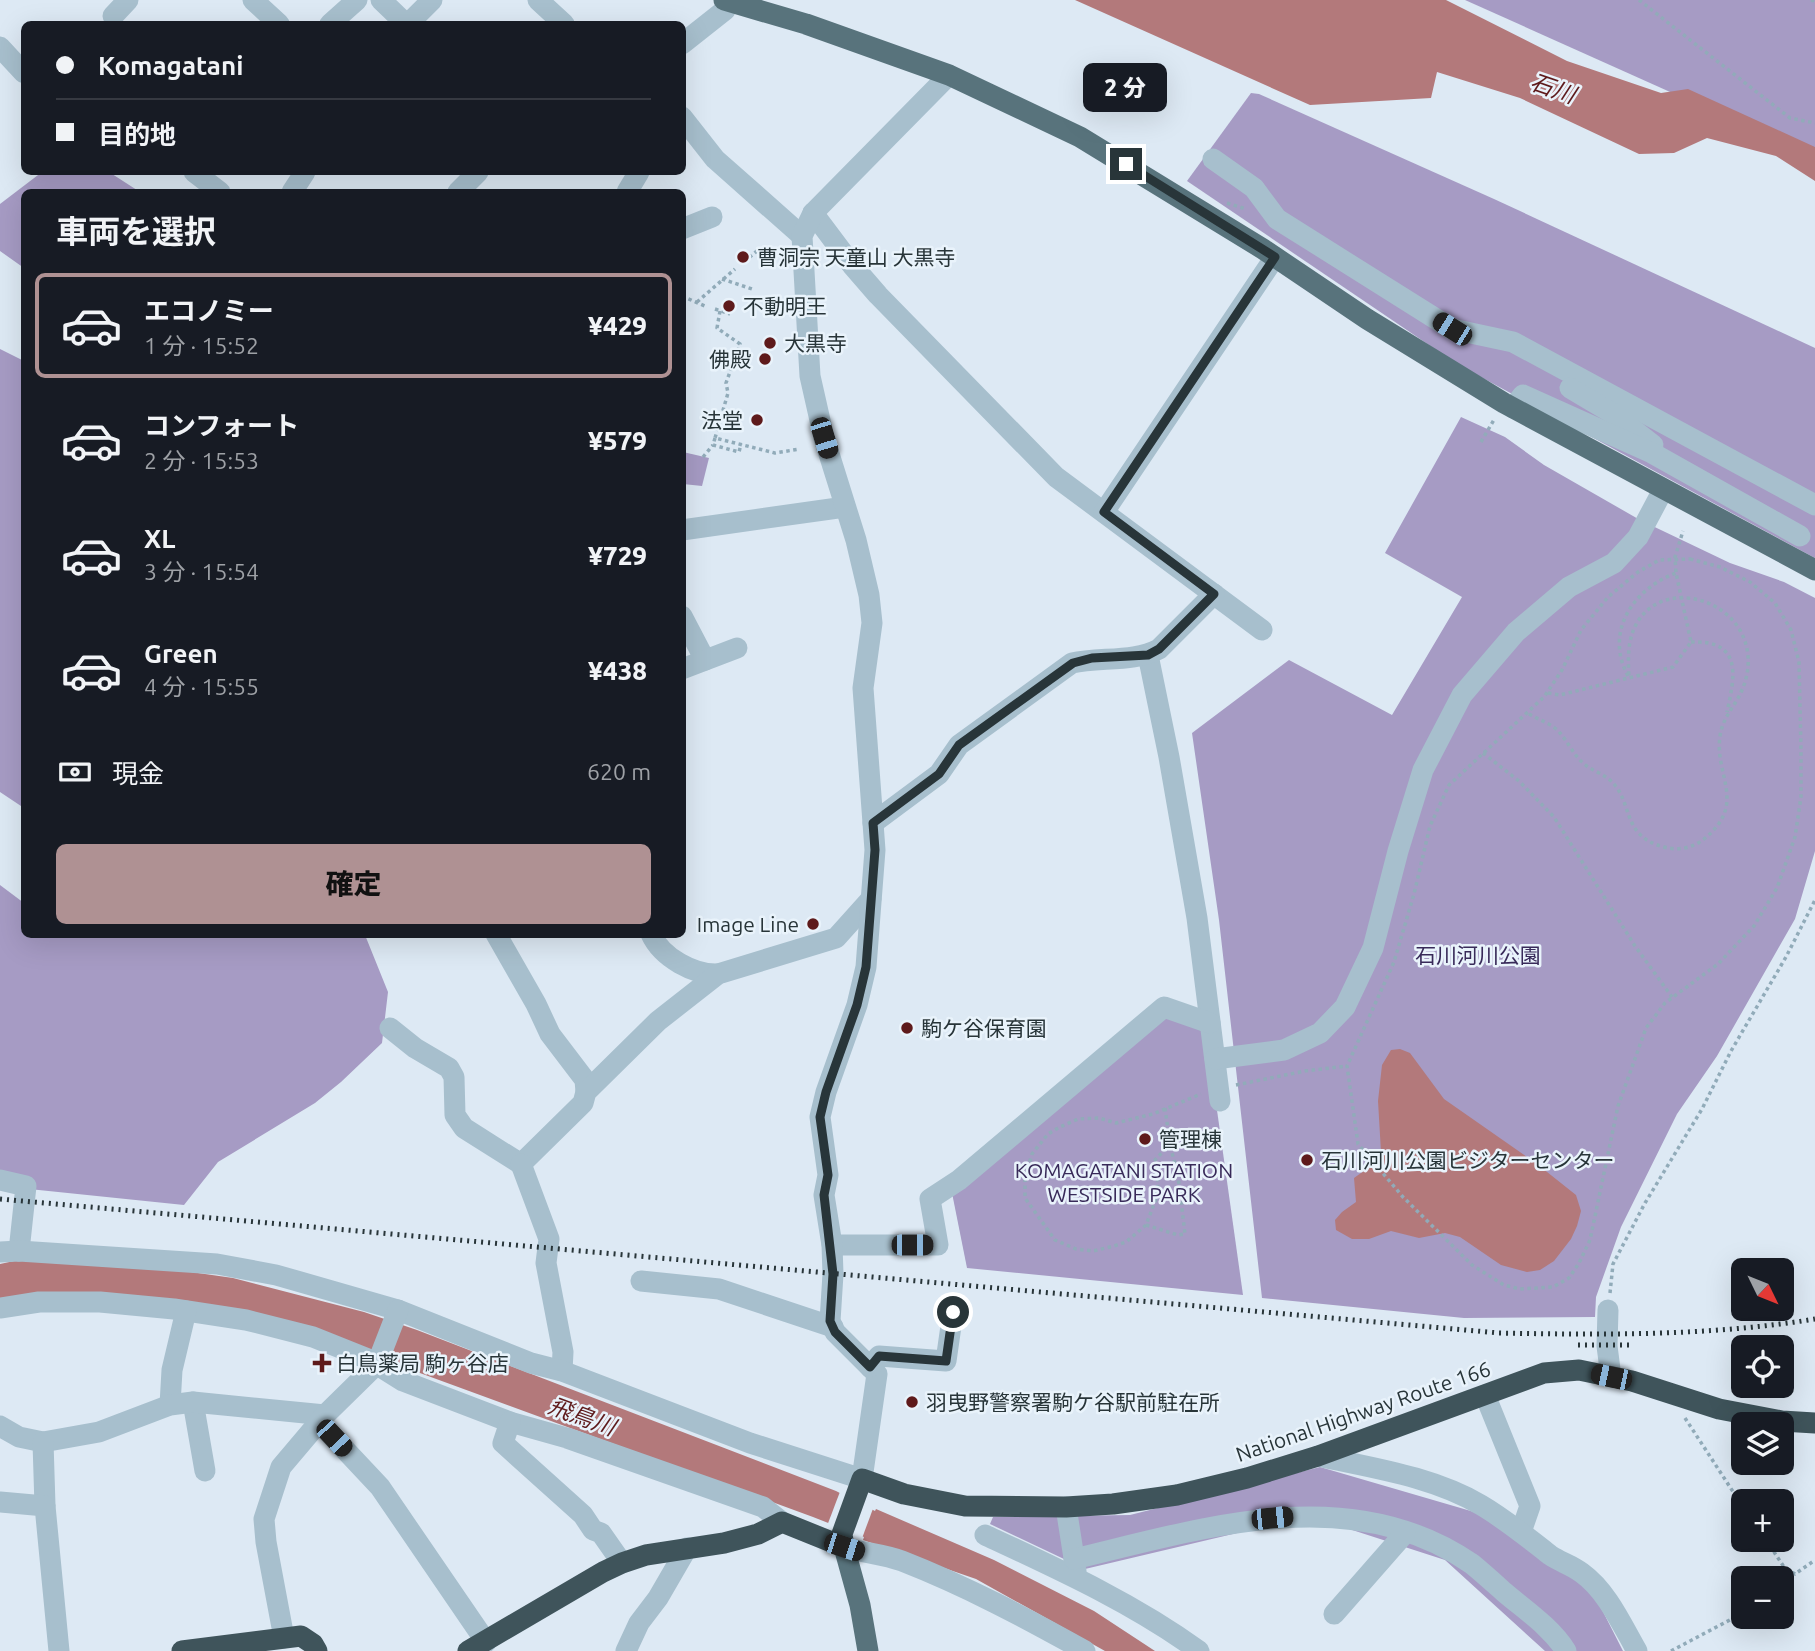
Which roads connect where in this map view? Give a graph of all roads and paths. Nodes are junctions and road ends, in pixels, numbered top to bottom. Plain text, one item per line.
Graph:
1 (128, 0) edge
2 (253, 0) edge
3 (358, 0) edge
4 (381, 0) edge
5 (538, 0) edge
6 (725, 0) edge
7 (1639, 0) edge
8 (113, 16) dead end
9 (421, 17) edge
10 (276, 21) edge
11 (334, 21) edge
12 (561, 21) edge
13 (686, 41) edge
14 (0, 47) edge
15 (21, 70) edge
16 (949, 75) junction
17 (686, 123) edge
18 (1815, 123) edge
19 (1213, 159) dead end
20 (198, 175) edge
21 (475, 175) edge
22 (216, 189) edge
23 (464, 189) edge
24 (813, 213) junction
25 (712, 217) dead end
26 (686, 227) edge
27 (802, 236) junction
28 (779, 249) dead end
29 (1275, 257) junction
30 (744, 262) dead end
31 (735, 269) dead end
32 (722, 279) junction
33 (752, 289) dead end
34 (686, 298) edge
35 (697, 302) junction
36 (707, 307) dead end
37 (730, 314) dead end
38 (1549, 361) junction
39 (1504, 412) junction
40 (715, 438) junction
41 (1481, 442) dead end
42 (713, 444) junction
43 (741, 444) junction
44 (800, 449) dead end
45 (1652, 453) junction
46 (703, 457) dead end
47 (1663, 490) junction
48 (1815, 505) edge
49 (845, 507) junction
50 (1104, 512) junction
51 (686, 529) edge
52 (1683, 531) dead end
53 (1800, 536) dead end
54 (1815, 570) edge
55 (1676, 573) junction
56 (1214, 594) junction
57 (1682, 597) junction
58 (686, 624) edge
59 (1262, 630) dead end
60 (1691, 642) junction
61 (737, 648) dead end
62 (1148, 655) junction
63 (705, 660) junction
64 (686, 667) edge
65 (1629, 678) junction
66 (1548, 693) junction
67 (1529, 713) junction
68 (1726, 717) junction
69 (1483, 754) junction
70 (873, 823) junction
71 (871, 899) junction
72 (1815, 900) edge
73 (498, 938) edge
74 (654, 938) edge
75 (719, 974) junction
76 (1671, 997) junction
77 (1210, 1023) junction
78 (390, 1028) dead end
79 (1215, 1059) junction
80 (1347, 1066) junction
81 (586, 1092) junction
82 (1219, 1095) junction
83 (1166, 1108) junction
84 (1170, 1144) junction
85 (521, 1164) junction
86 (0, 1180) edge
87 (1146, 1225) junction
88 (831, 1245) junction
89 (10, 1251) edge
90 (641, 1281) dead end
91 (0, 1308) edge
92 (1608, 1310) joint
93 (186, 1311) junction
94 (953, 1312) dead end
95 (397, 1313) junction
96 (833, 1327) junction
97 (378, 1362) junction
98 (870, 1367) junction
99 (562, 1371) junction
100 (1611, 1377) junction
101 (1670, 1393) junction
102 (1485, 1395) junction
103 (193, 1402) junction
104 (170, 1405) junction
105 (322, 1418) junction
106 (510, 1422) junction
107 (1815, 1423) edge
108 (0, 1426) edge
109 (43, 1442) junction
110 (1318, 1457) junction
111 (205, 1471) dead end
112 (859, 1486) junction
113 (1731, 1490) edge
114 (0, 1502) edge
115 (45, 1506) junction
116 (1066, 1507) junction
117 (782, 1522) junction
118 (1405, 1532) junction
119 (1521, 1532) junction
120 (985, 1535) dead end
121 (843, 1541) junction
122 (687, 1548) junction
123 (1774, 1552) edge
124 (1815, 1560) edge
125 (622, 1563) junction
126 (1076, 1569) junction
127 (1334, 1614) dead end
128 (1731, 1619) edge
129 (284, 1638) junction
130 (477, 1646) edge
131 (59, 1651) edge
132 (182, 1651) edge
133 (317, 1651) edge
134 (626, 1651) edge
135 (868, 1651) edge
136 (1085, 1651) edge
137 (1199, 1651) edge
138 (1566, 1651) edge
139 (1637, 1651) edge
140 (1671, 1651) edge

1 - 8 street
2 - 10 street
3 - 11 street
4 - 9 street
5 - 12 street
6 - 13 street
6 - 16 main road
7 - 18 path
14 - 15 street
16 - 24 street
16 - 29 main road
17 - 27 street
19 - 38 street
20 - 22 street
21 - 23 street
24 - 27 street
24 - 50 street
25 - 26 street
27 - 49 street
28 - 30 path
29 - 39 main road
29 - 50 street
31 - 32 path
32 - 33 path
32 - 35 path
34 - 35 path
35 - 36 path
37 - 40 path
38 - 45 street
38 - 48 street
39 - 41 path
39 - 45 street
39 - 47 main road
40 - 42 path
40 - 43 path
42 - 43 path
42 - 46 path
43 - 44 path
45 - 53 street
47 - 54 main road
47 - 79 street
49 - 51 street
49 - 70 street
50 - 56 street
52 - 55 path
55 - 57 path
55 - 65 path
56 - 59 street
56 - 62 street
57 - 60 path
57 - 65 path
57 - 68 path
58 - 63 street
60 - 65 path
60 - 68 path
61 - 63 street
62 - 70 street
62 - 77 street
63 - 64 street
65 - 66 path
66 - 67 path
66 - 76 path
67 - 68 path
67 - 69 path
69 - 76 path
69 - 80 path
70 - 71 street
71 - 75 street
71 - 88 street
72 - 92 path
73 - 81 street
74 - 75 street
75 - 81 street
76 - 80 path
77 - 79 street
77 - 88 street
78 - 85 street
79 - 82 street
80 - 82 path
81 - 85 street
82 - 83 path
83 - 84 path
83 - 87 path
84 - 87 path
84 - 87 path
85 - 99 street
86 - 89 street
88 - 96 street
89 - 95 street
90 - 96 street
91 - 93 street
92 - 100 street
93 - 97 street
93 - 104 street
94 - 98 street
95 - 97 street
95 - 99 street
96 - 98 street
97 - 105 street
97 - 106 street
98 - 112 street
99 - 112 street
100 - 101 highway, National Highway Route 166
100 - 102 highway, National Highway Route 166
101 - 107 highway, National Highway Route 166
101 - 113 path
102 - 110 highway, National Highway Route 166
102 - 119 street
103 - 104 street
103 - 105 street
103 - 111 street
104 - 109 street
105 - 129 street
105 - 130 street
106 - 117 street
106 - 125 street
108 - 109 street
109 - 115 street
110 - 116 highway, National Highway Route 166
110 - 119 street
112 - 116 highway, National Highway Route 166
112 - 121 highway
114 - 115 street
115 - 131 street
116 - 126 street
117 - 121 highway
117 - 122 highway
118 - 126 street
118 - 127 street
118 - 138 street
119 - 139 street
120 - 126 street
121 - 135 main road
121 - 136 street
122 - 125 highway
122 - 134 street
123 - 124 path
125 - 130 highway
126 - 137 street
128 - 140 path
129 - 132 highway
129 - 133 highway

